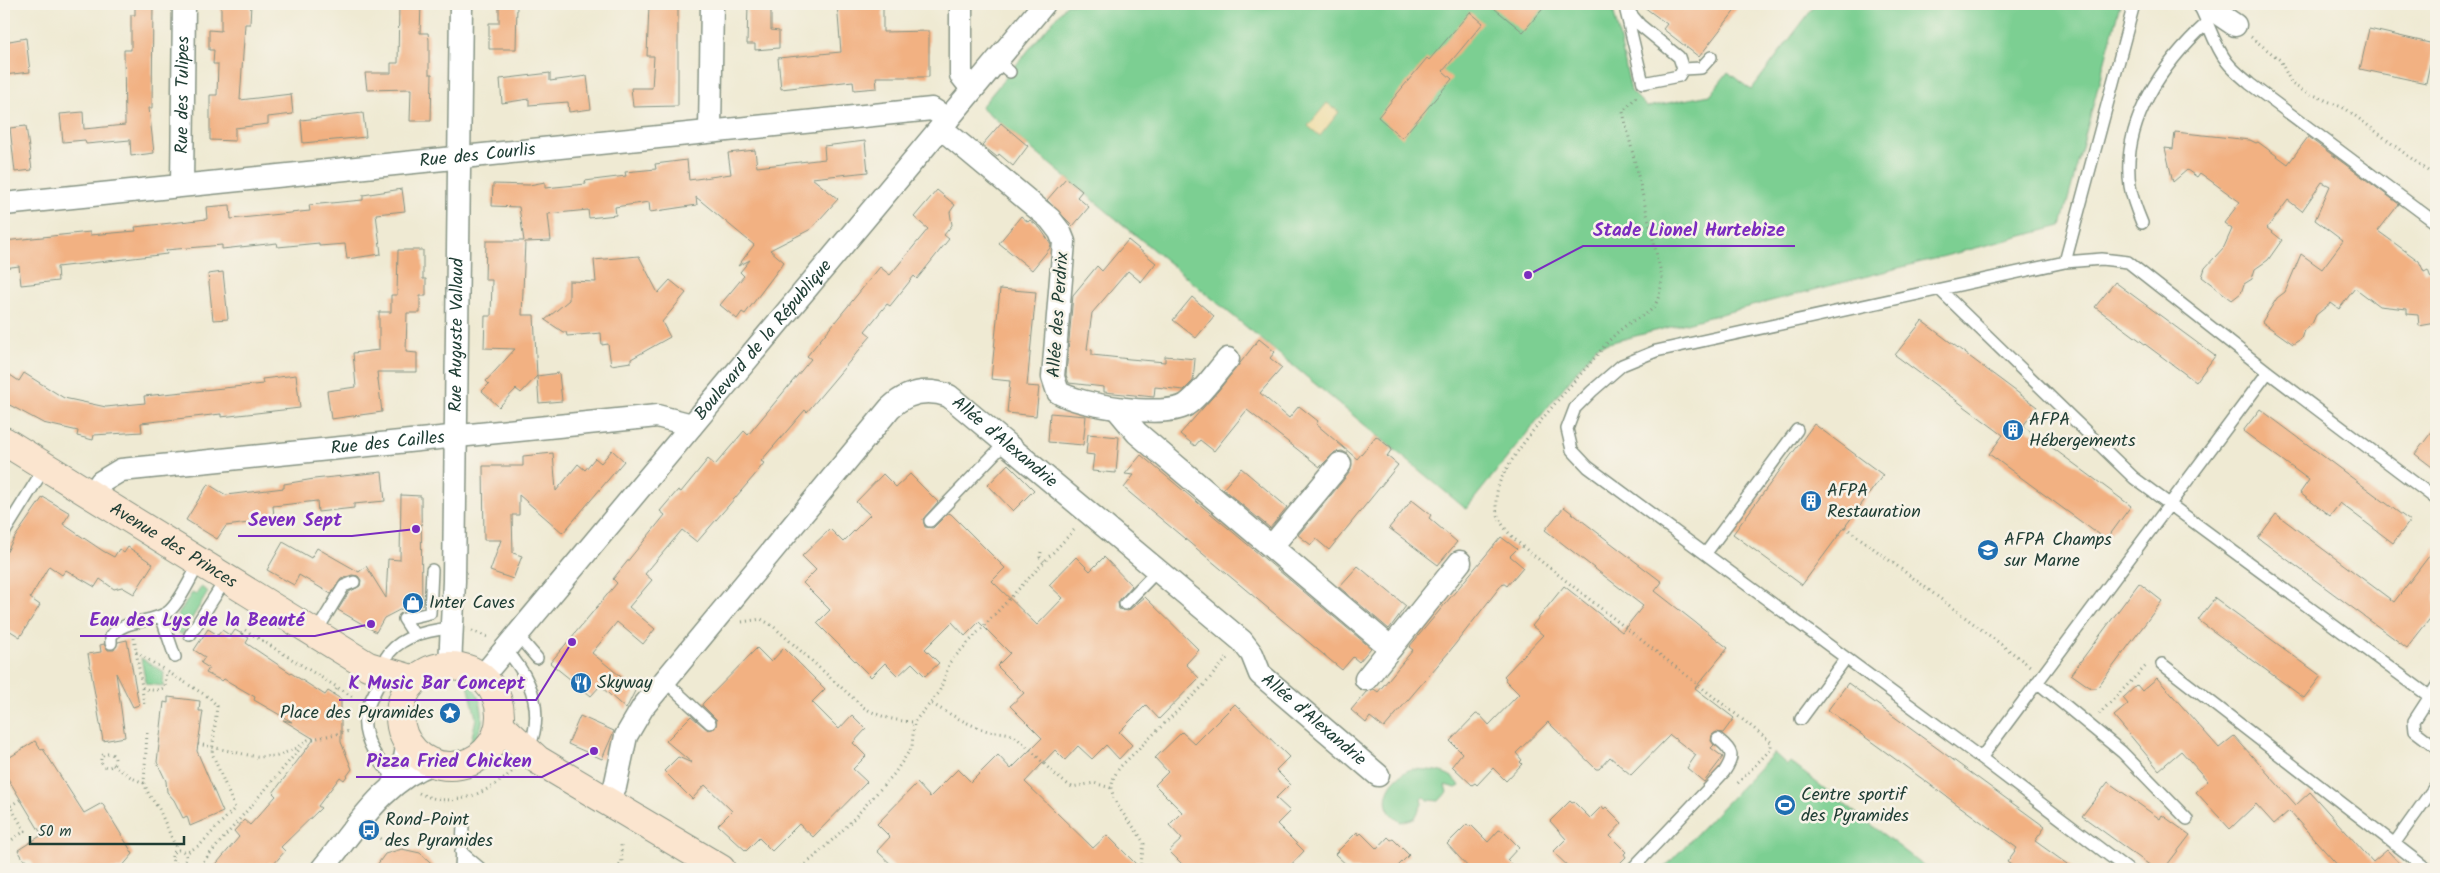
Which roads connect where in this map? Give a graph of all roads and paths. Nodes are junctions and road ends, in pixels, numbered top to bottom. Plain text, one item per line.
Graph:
1 (184, 4) edge
2 (461, 4) edge
3 (712, 4) edge
4 (961, 4) edge
5 (1044, 4) edge
6 (2134, 4) edge
7 (2198, 4) edge
8 (1624, 5) edge
9 (2206, 13) edge
10 (2235, 25) joint
11 (1711, 58) dead end
12 (1683, 70) junction
13 (972, 89) junction
14 (944, 123) junction
15 (710, 130) junction
16 (459, 158) junction
17 (2436, 177) edge
18 (182, 185) junction
19 (4, 204) edge
20 (2436, 222) edge
21 (2142, 223) dead end
22 (2065, 262) junction
23 (1940, 290) junction
24 (1228, 358) dead end
25 (2268, 372) junction
26 (1117, 409) junction
27 (692, 425) junction
28 (1797, 430) dead end
29 (456, 436) junction
30 (4, 442) edge
31 (1005, 443) junction
32 (1340, 464) dead end
33 (45, 467) junction
34 (92, 496) junction
35 (2436, 499) edge
36 (2169, 504) junction
37 (1090, 514) junction
38 (930, 521) dead end
39 (1845, 527) dead end
40 (4, 534) edge
41 (1272, 546) junction
42 (1041, 552) dead end
43 (1706, 553) junction
44 (1044, 561) junction
45 (200, 562) junction
46 (1460, 562) dead end
47 (432, 570) dead end
48 (1158, 570) junction
49 (226, 579) junction
50 (354, 582) dead end
51 (1125, 604) dead end
52 (161, 616) junction
53 (736, 624) dead end
54 (452, 628) junction
55 (242, 634) dead end
56 (315, 634) junction
57 (190, 635) dead end
58 (415, 636) junction
59 (134, 638) dead end
60 (1242, 641) junction
61 (111, 643) dead end
62 (512, 643) junction
63 (1391, 648) junction
64 (136, 652) junction
65 (174, 657) dead end
66 (536, 658) dead end
67 (1846, 658) junction
68 (293, 660) junction
69 (290, 664) dead end
70 (2162, 664) joint
71 (450, 666) junction
72 (166, 671) junction
73 (377, 672) junction
74 (482, 677) junction
75 (1366, 679) dead end
76 (2040, 679) junction
77 (416, 680) junction
78 (664, 680) junction
79 (142, 687) junction
80 (338, 687) junction
81 (2436, 687) edge
82 (333, 694) dead end
83 (2429, 696) junction
84 (353, 697) dead end
85 (932, 704) junction
86 (144, 705) dead end
87 (401, 707) junction
88 (1801, 719) dead end
89 (914, 722) junction
90 (710, 724) dead end
91 (2088, 724) junction
92 (500, 725) junction
93 (354, 730) dead end
94 (147, 733) dead end
95 (308, 740) junction
96 (1718, 740) dead end
97 (408, 743) junction
98 (198, 744) dead end
99 (212, 746) junction
100 (2436, 747) edge
101 (484, 754) junction
102 (1981, 758) junction
103 (521, 761) junction
104 (433, 763) junction
105 (113, 765) junction
106 (1378, 775) dead end
107 (395, 782) junction
108 (144, 783) junction
109 (2436, 785) edge
110 (1112, 788) junction
111 (21, 799) dead end
112 (607, 799) junction
113 (2187, 819) dead end
114 (463, 825) dead end
115 (2394, 844) junction
116 (4, 845) edge
117 (621, 845) dead end
118 (177, 850) junction
119 (460, 852) junction
120 (186, 853) junction
121 (462, 868) edge
122 (197, 869) edge
123 (322, 869) edge
124 (481, 869) edge
125 (616, 869) edge
126 (696, 869) edge
127 (721, 869) edge
128 (797, 869) edge
129 (1140, 869) edge
130 (1632, 869) edge
131 (2127, 869) edge
132 (2427, 869) edge

1 - 18 street, Rue des Tulipes
2 - 16 street, Rue Auguste Vallaud
3 - 15 street
4 - 13 street
5 - 13 street, Boulevard de la République
6 - 22 lane
7 - 9 lane
8 - 12 lane
8 - 12 lane
9 - 10 street
9 - 20 lane
9 - 21 lane
10 - 17 path
11 - 12 lane
13 - 14 street, Boulevard de la République
14 - 15 street, Rue des Courlis
14 - 26 street, Allée des Perdrix
14 - 27 street, Boulevard de la République
15 - 16 street, Rue des Courlis
16 - 18 street, Rue des Courlis
16 - 29 street, Rue Auguste Vallaud
18 - 19 street, Rue des Courlis
22 - 23 lane
22 - 25 lane
23 - 36 lane
23 - 43 lane
24 - 26 street, Allée des Perdrix
25 - 35 lane
25 - 36 lane
26 - 41 street
27 - 29 street, Rue des Cailles
27 - 62 street, Boulevard de la République
28 - 43 lane
29 - 34 street, Rue des Cailles
29 - 54 street, Rue Auguste Vallaud
30 - 33 main road, Avenue des Princes
31 - 37 street, Allée d'Alexandrie
31 - 38 lane
31 - 78 street, Allée d'Alexandrie
32 - 41 street
33 - 34 main road, Avenue des Princes
33 - 40 lane
34 - 45 main road, Avenue des Princes
36 - 76 lane
36 - 83 lane
37 - 44 path
37 - 48 street, Allée d'Alexandrie
39 - 76 path
41 - 63 street
42 - 44 path
43 - 67 lane
44 - 85 path
45 - 49 main road, Avenue des Princes
45 - 52 lane
46 - 63 street
47 - 58 lane
48 - 51 lane
48 - 60 street, Allée d'Alexandrie
49 - 56 main road, Avenue des Princes
49 - 57 lane
50 - 56 lane
52 - 61 lane
52 - 65 lane
53 - 89 path
54 - 58 lane
54 - 62 path
54 - 71 street, Rue Auguste Vallaud
55 - 68 path
56 - 73 main road, Avenue des Princes
58 - 73 lane
59 - 64 path
60 - 106 street, Allée d'Alexandrie
60 - 110 path
62 - 66 lane
62 - 74 street, Boulevard de la République
62 - 103 lane
63 - 75 street
64 - 72 path
64 - 79 path
67 - 88 lane
67 - 102 lane
68 - 69 path
68 - 80 path
70 - 91 path
70 - 115 lane
71 - 74 main road
71 - 77 main road
72 - 79 path
72 - 99 path
73 - 77 main road, Avenue des Princes
73 - 87 main road, Avenue des Princes
73 - 107 lane
74 - 92 main road
76 - 91 lane
76 - 102 lane
77 - 87 main road
78 - 90 lane
78 - 112 street, Allée d'Alexandrie
79 - 86 path
80 - 82 path
80 - 84 path
81 - 83 lane
83 - 100 lane
85 - 89 path
85 - 110 path
87 - 97 main road
89 - 128 path
91 - 113 lane
92 - 101 main road
92 - 103 main road
93 - 95 path
94 - 108 path
95 - 99 path
95 - 122 path
96 - 130 lane
97 - 104 main road
97 - 107 street
98 - 99 path
99 - 120 path
101 - 104 main road
101 - 126 main road
102 - 131 lane
103 - 107 path
103 - 112 main road
104 - 107 street
105 - 105 path
105 - 108 path
107 - 123 street
108 - 118 path
109 - 115 lane
110 - 129 path
111 - 116 path
112 - 127 main road
114 - 119 lane
115 - 132 lane
117 - 125 path
118 - 120 path
118 - 120 path
119 - 121 lane
119 - 124 lane

